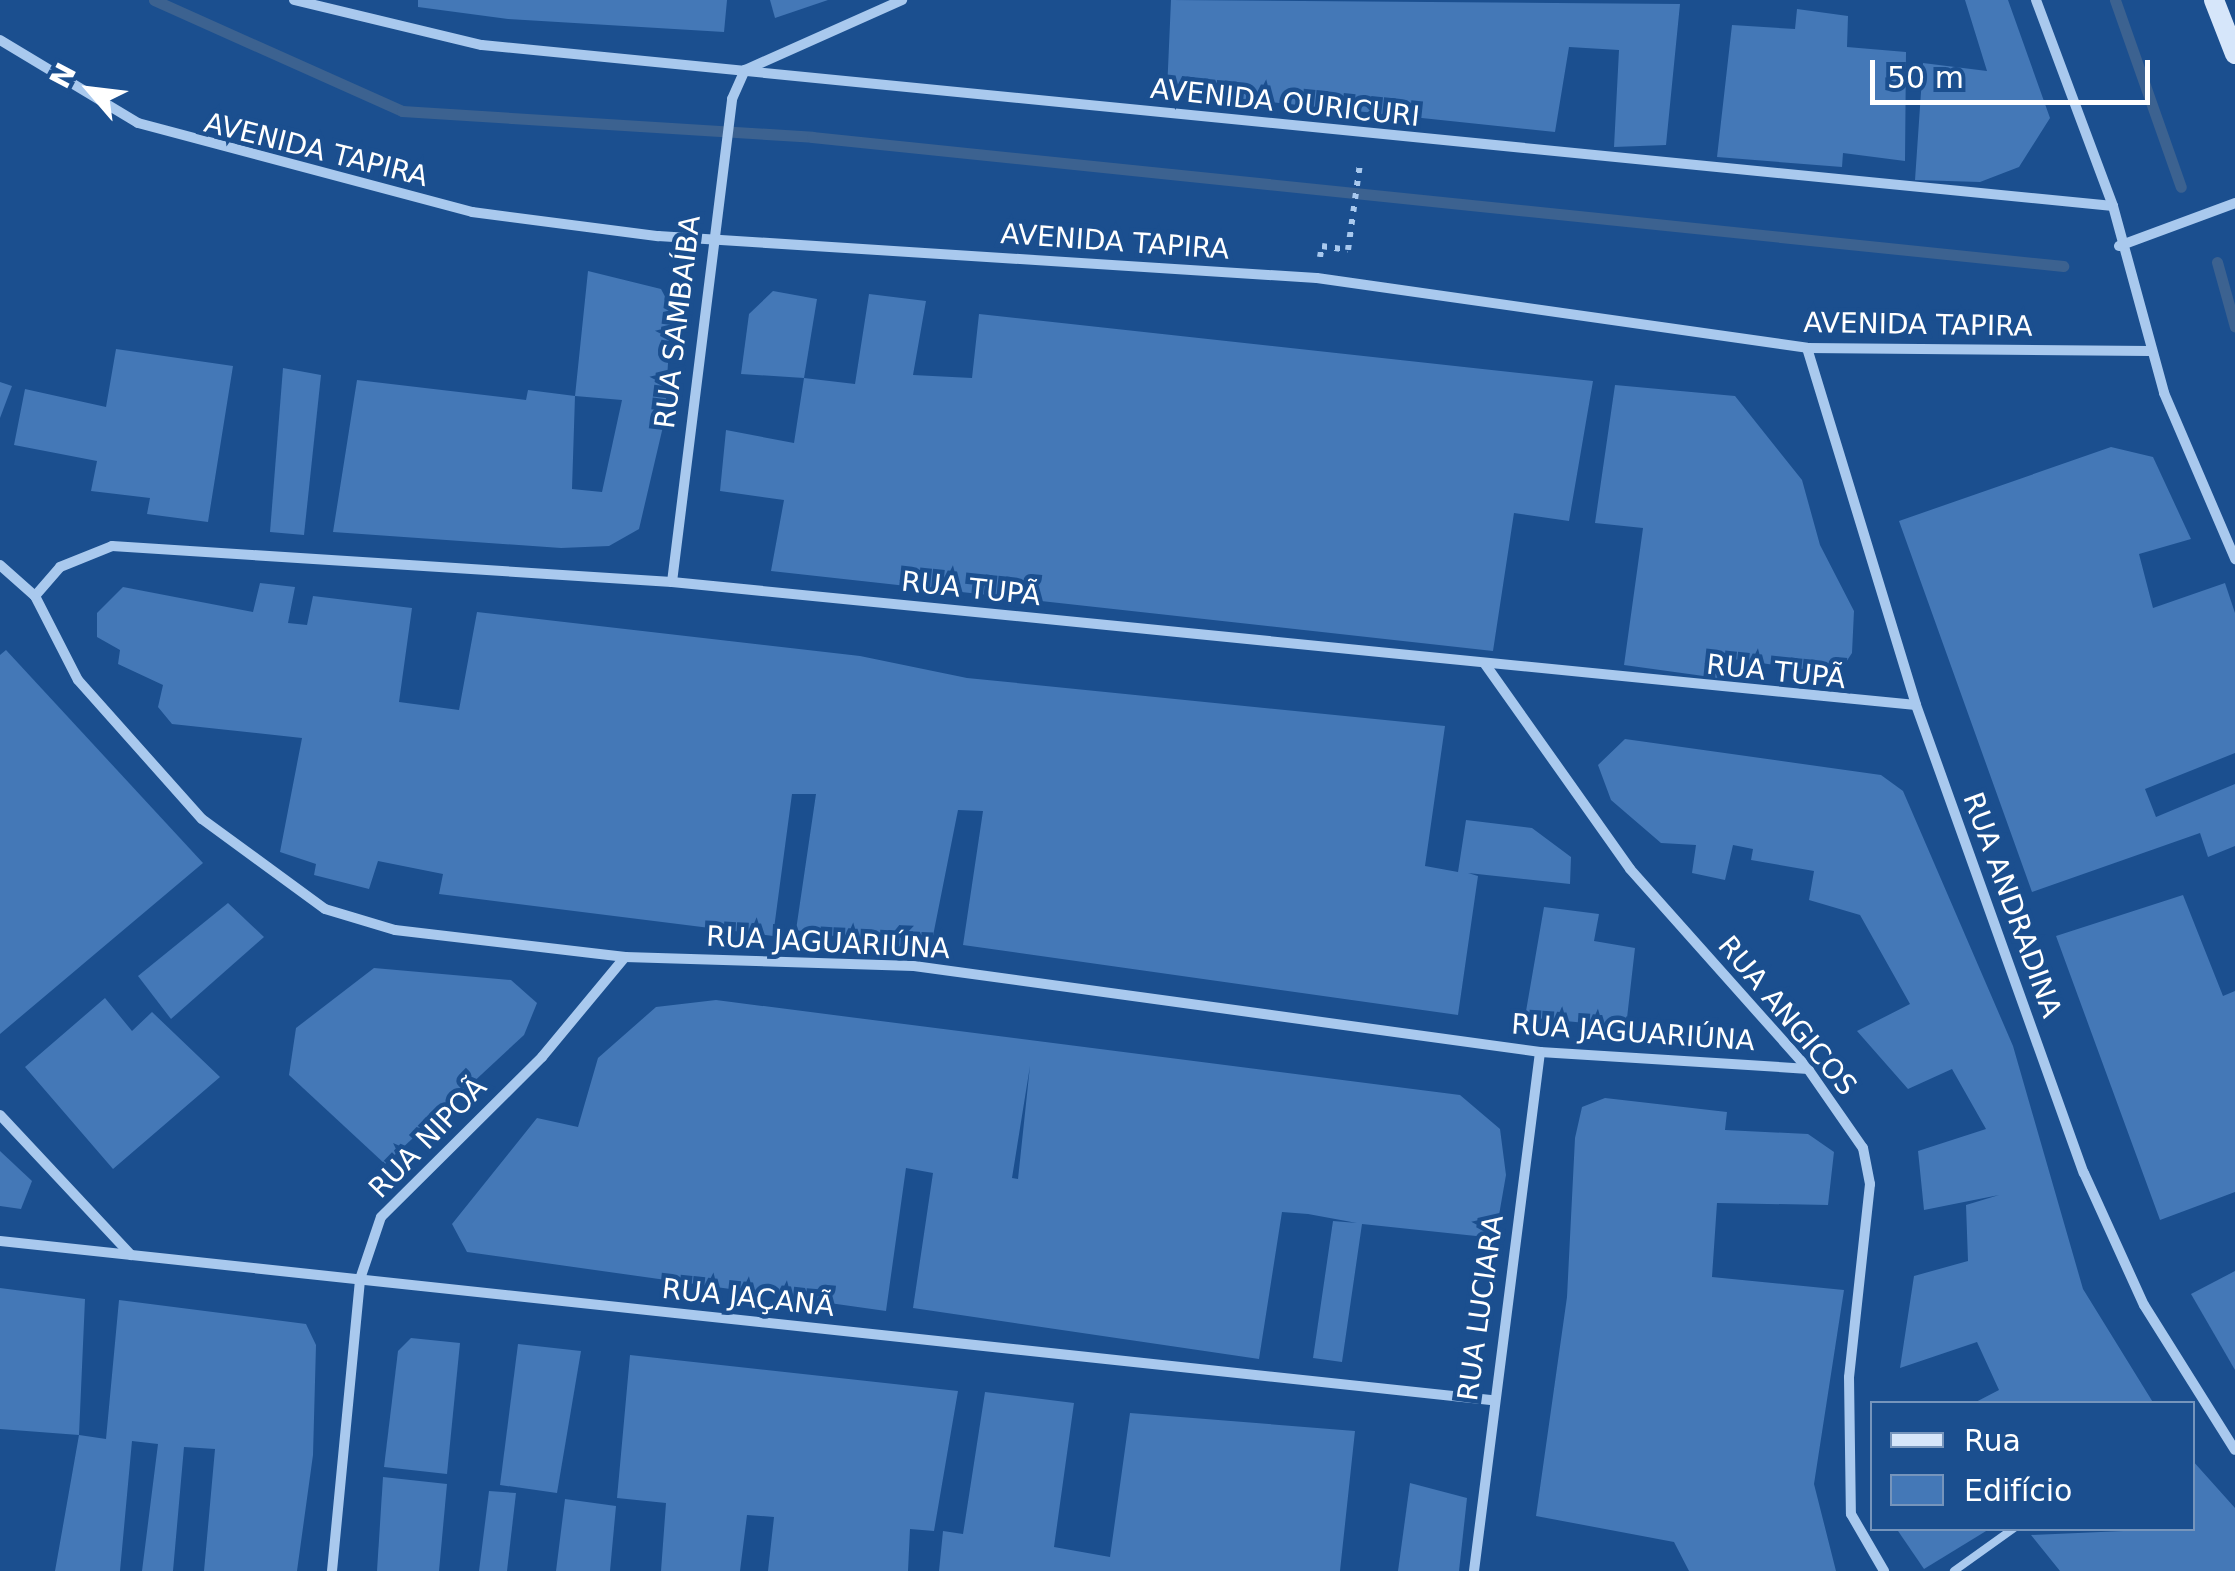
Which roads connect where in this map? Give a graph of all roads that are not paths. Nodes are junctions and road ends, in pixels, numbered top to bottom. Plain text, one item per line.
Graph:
1 (294, 0) edge
2 (902, 0) edge
3 (2036, 0) edge
4 (2214, 0) edge
5 (0, 40) edge
6 (2235, 54) edge
7 (745, 70) junction
8 (2235, 203) edge
9 (2113, 206) junction
10 (711, 240) junction
11 (2120, 246) junction
12 (1807, 348) junction
13 (2150, 351) junction
14 (2235, 559) edge
15 (0, 565) edge
16 (672, 582) junction
17 (36, 596) junction
18 (1485, 664) junction
19 (1916, 705) junction
20 (626, 956) junction
21 (1540, 1052) junction
22 (1808, 1069) junction
23 (0, 1116) edge
24 (0, 1241) edge
25 (130, 1255) junction
26 (360, 1279) junction
27 (1491, 1400) junction
28 (2235, 1450) edge
29 (2010, 1531) edge
30 (332, 1571) edge
31 (1474, 1571) edge
32 (1884, 1571) edge
33 (1954, 1571) edge

1 - 7 street, AVENIDA OURICURI
2 - 7 street
3 - 9 street
4 - 6 street
5 - 10 street, AVENIDA TAPIRA
7 - 9 street, AVENIDA OURICURI
7 - 10 street, RUA SAMBAÍBA
8 - 11 street
9 - 11 street
10 - 12 street, AVENIDA TAPIRA
10 - 16 street, RUA SAMBAÍBA
11 - 13 street
12 - 13 street, AVENIDA TAPIRA
12 - 19 street, RUA ANDRADINA
13 - 14 street
15 - 17 street, RUA JAGUARIÚNA
16 - 17 street, RUA TUPÃ
16 - 18 street, RUA TUPÃ
17 - 20 street, RUA JAGUARIÚNA
18 - 19 street, RUA TUPÃ
18 - 22 street, RUA ANGICOS
19 - 28 street, RUA ANDRADINA
20 - 21 street, RUA JAGUARIÚNA
20 - 26 street, RUA NIPOÃ
21 - 22 street, RUA JAGUARIÚNA
21 - 27 street, RUA LUCIARA
22 - 32 street, RUA ANGICOS
23 - 25 street
24 - 25 street, RUA JAÇANÃ
25 - 26 street, RUA JAÇANÃ
26 - 27 street, RUA JAÇANÃ
26 - 30 street, RUA NIPOÃ
27 - 31 street, RUA LUCIARA
29 - 33 lane

